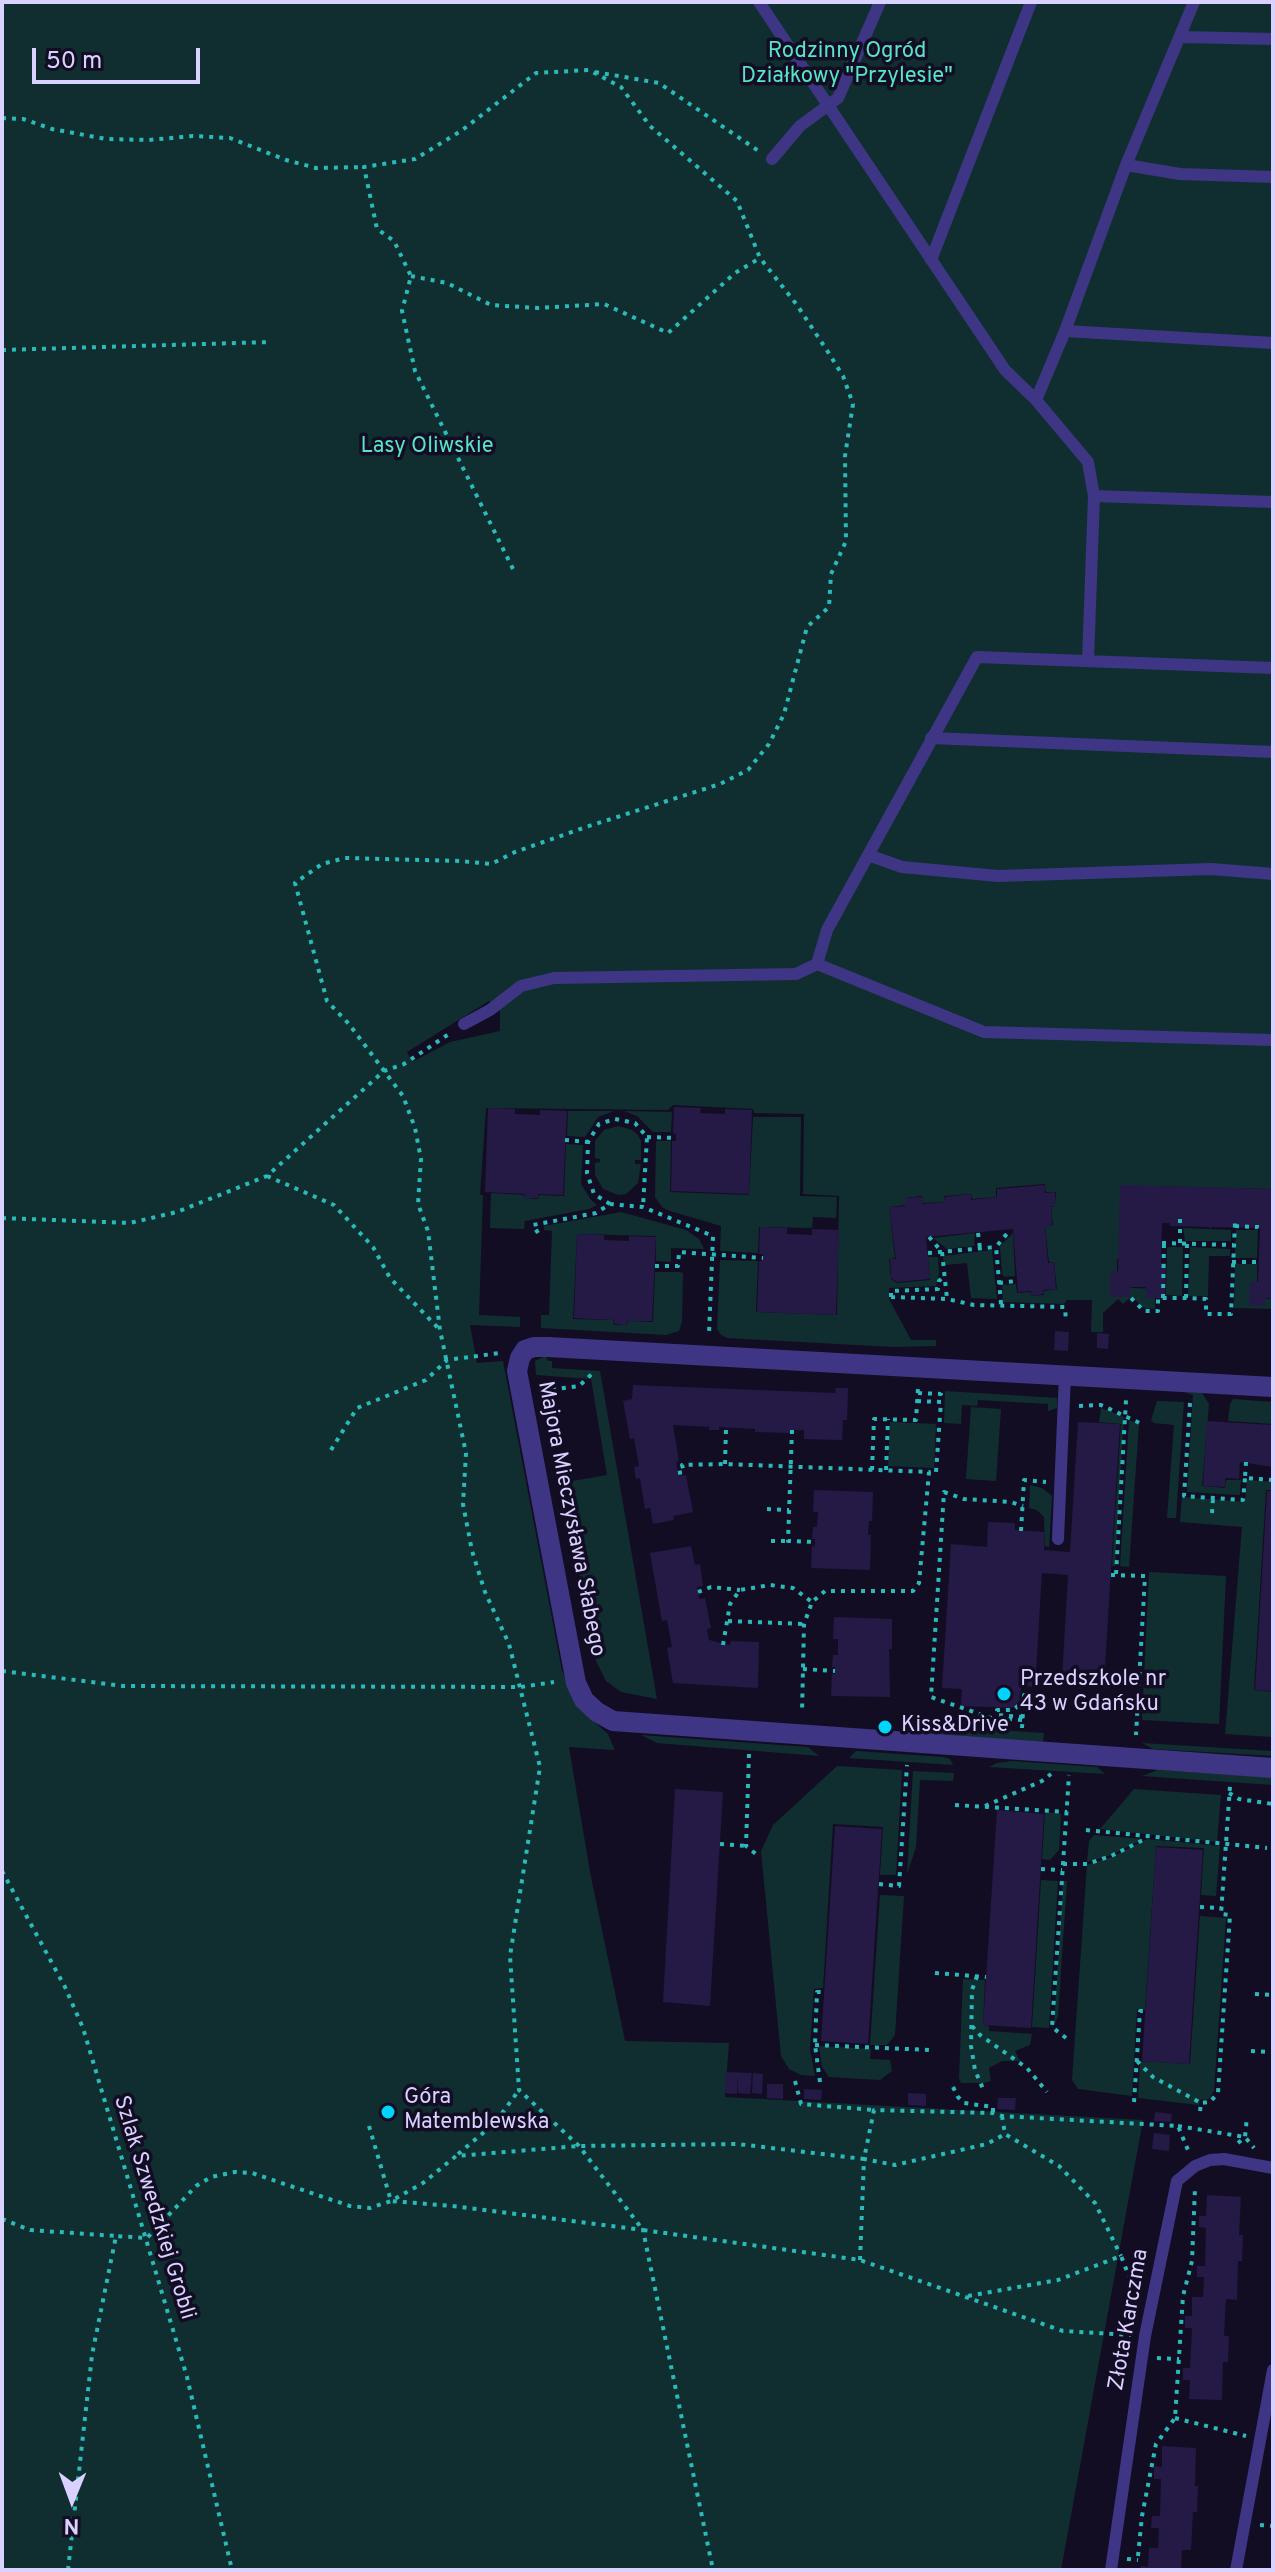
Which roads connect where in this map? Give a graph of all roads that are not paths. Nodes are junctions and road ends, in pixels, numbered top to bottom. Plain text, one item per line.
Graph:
1 (759, 2) edge
2 (880, 2) edge
3 (1031, 2) edge
4 (1194, 2) edge
5 (1182, 37) junction
6 (1273, 39) edge
7 (826, 105) junction
8 (772, 159) road end
9 (1126, 165) junction
10 (1273, 177) edge
11 (931, 260) junction
12 (1065, 331) junction
13 (1273, 343) edge
14 (1036, 400) junction
15 (1094, 496) junction
16 (1273, 502) edge
17 (1088, 661) junction
18 (1273, 668) edge
19 (931, 738) junction
20 (1273, 752) edge
21 (868, 855) junction
22 (1273, 874) edge
23 (817, 964) junction
24 (464, 1024) road end
25 (1273, 1040) edge
26 (1065, 1375) junction
27 (1273, 1387) edge
28 (1058, 1539) dead end
29 (1273, 1768) edge
30 (1271, 2167) edge
31 (1273, 2370) edge
32 (1111, 2570) edge
33 (1236, 2570) edge

1 - 7 lane
2 - 7 lane
3 - 11 lane
4 - 5 lane
5 - 6 lane
5 - 9 lane
7 - 8 lane
7 - 11 lane
9 - 10 lane
9 - 12 lane
11 - 14 lane
12 - 13 lane
12 - 14 lane
14 - 15 lane
15 - 16 lane
15 - 17 lane
17 - 18 lane
17 - 19 lane
19 - 20 lane
19 - 21 lane
21 - 22 lane
21 - 23 lane
23 - 24 lane
23 - 25 lane
26 - 27 street, Majora Mieczysława Słabego
26 - 28 lane
26 - 29 street, Majora Mieczysława Słabego
30 - 32 lane, Złota Karczma
31 - 33 lane

